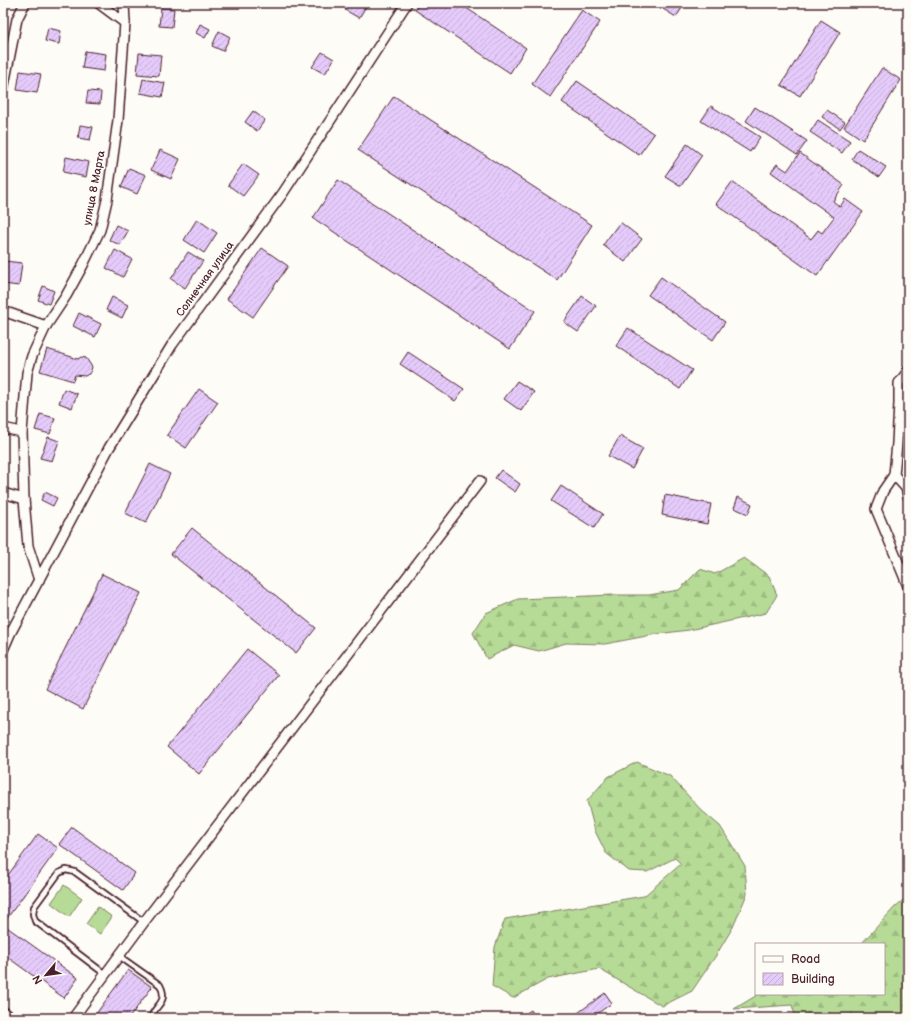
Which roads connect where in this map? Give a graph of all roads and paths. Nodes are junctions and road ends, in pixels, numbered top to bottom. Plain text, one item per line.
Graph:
1 (25, 3) edge
2 (98, 3) edge
3 (124, 3) edge
4 (407, 3) edge
5 (125, 23) junction
6 (3, 90) edge
7 (3, 311) edge
8 (46, 326) junction
9 (908, 371) edge
10 (3, 428) edge
11 (22, 432) junction
12 (894, 475) junction
13 (480, 481) dead end
14 (3, 493) edge
15 (908, 496) edge
16 (24, 499) junction
17 (39, 580) junction
18 (908, 586) edge
19 (7, 632) edge
20 (3, 650) edge
21 (144, 922) junction
22 (119, 956) junction
23 (105, 974) junction
24 (3, 1009) edge
25 (15, 1018) edge
26 (73, 1018) edge
27 (151, 1018) edge

1 - 6 street
2 - 5 street
3 - 5 street, улица 8 Марта
4 - 17 street, Солнечная улица
5 - 8 street, улица 8 Марта
7 - 8 street
8 - 11 street, улица 8 Марта
9 - 12 street
10 - 11 street
11 - 16 street, улица 8 Марта
12 - 15 street
12 - 18 street
13 - 21 street
14 - 16 street
16 - 17 street, улица 8 Марта
17 - 19 street
19 - 20 street
21 - 22 street
21 - 23 lane
22 - 23 street
22 - 27 lane
23 - 26 street
24 - 25 lane

